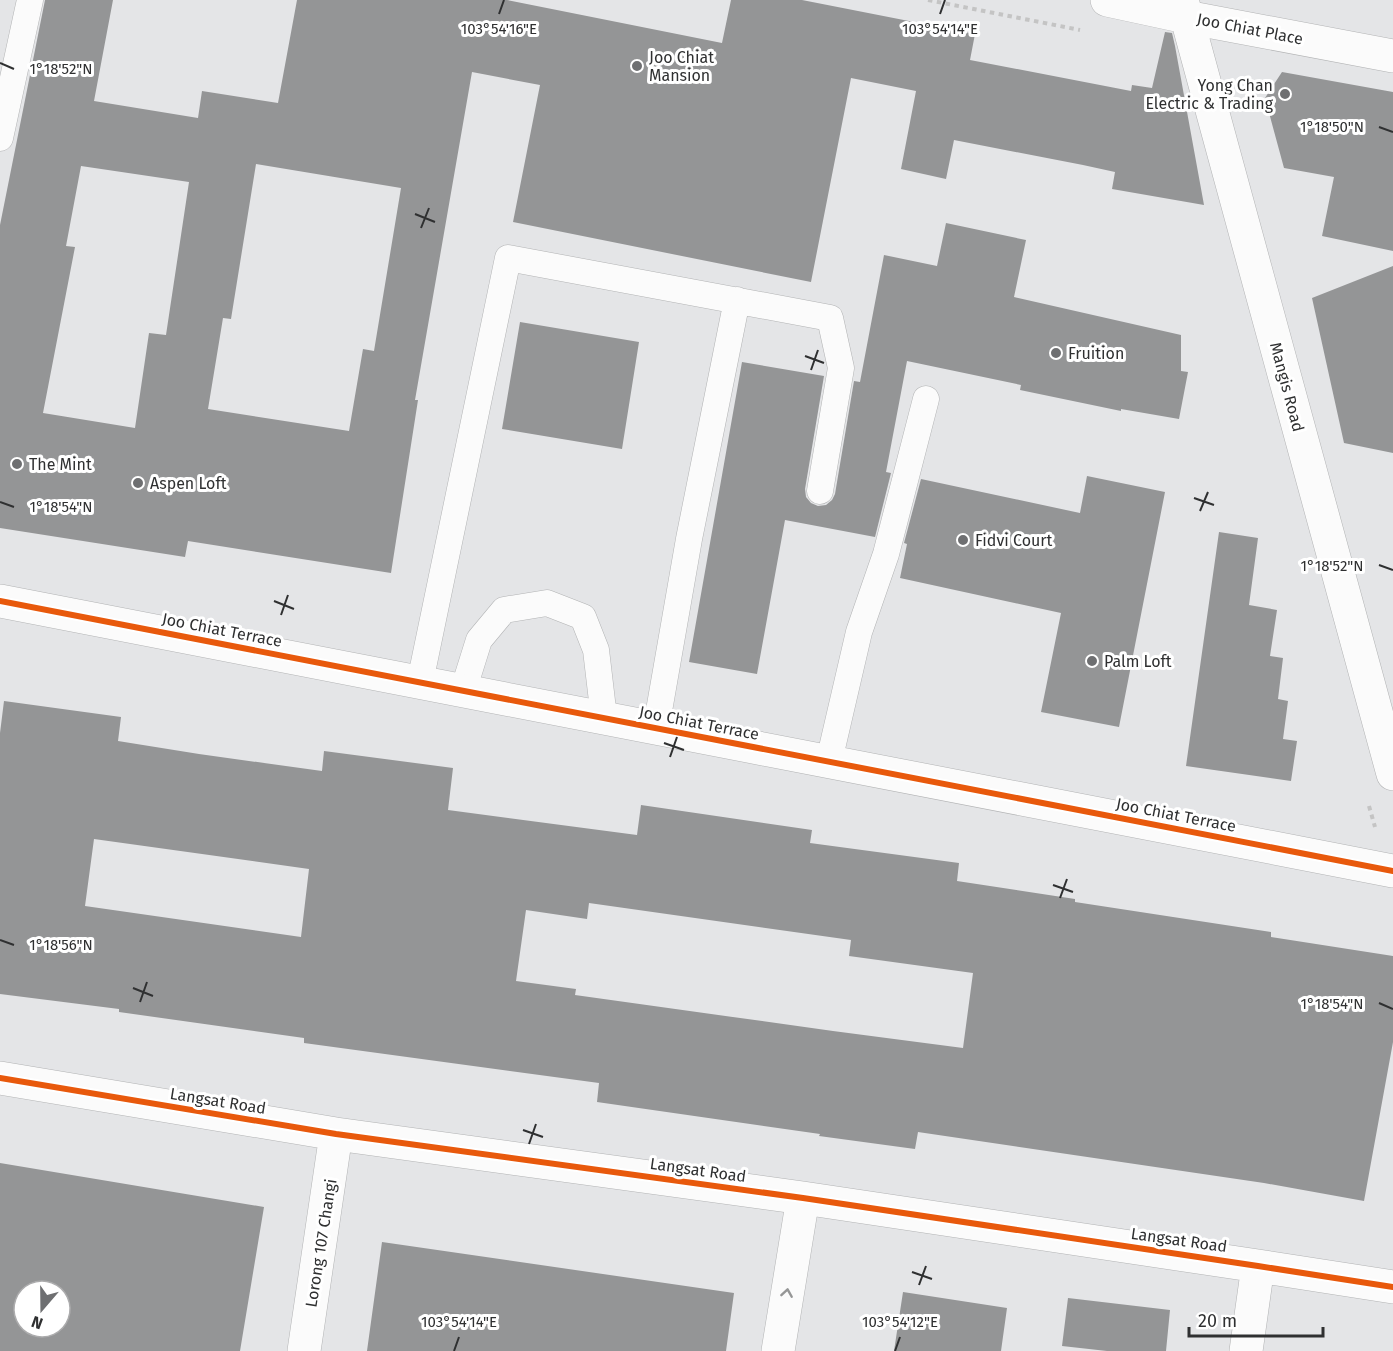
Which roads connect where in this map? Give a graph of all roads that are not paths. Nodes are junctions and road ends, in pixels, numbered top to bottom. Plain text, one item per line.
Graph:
1 (30, 0) edge
2 (1107, 0) edge
3 (1184, 8) edge
4 (1393, 56) edge
5 (0, 138) edge
6 (737, 300) junction
7 (926, 399) dead end
8 (820, 491) dead end
9 (0, 601) edge
10 (420, 682) junction
11 (463, 691) junction
12 (604, 718) junction
13 (656, 728) junction
14 (829, 761) junction
15 (1393, 774) edge
16 (1393, 871) edge
17 (0, 1078) edge
18 (336, 1134) junction
19 (803, 1198) junction
20 (1258, 1266) junction
21 (1393, 1287) edge
22 (304, 1351) edge
23 (778, 1351) edge
24 (1246, 1351) edge

1 - 5 lane
2 - 3 street, Joo Chiat Place
3 - 4 street, Joo Chiat Place
3 - 15 street, Mangis Road
6 - 8 lane
6 - 10 lane
6 - 13 lane
7 - 14 lane
9 - 10 street, Joo Chiat Terrace
10 - 11 street, Joo Chiat Terrace
11 - 12 street, Joo Chiat Terrace
11 - 12 lane
12 - 13 street, Joo Chiat Terrace
13 - 14 street, Joo Chiat Terrace
14 - 16 street, Joo Chiat Terrace
17 - 18 street, Langsat Road
18 - 19 street, Langsat Road
18 - 22 street, Lorong 107 Changi
19 - 20 street, Langsat Road
23 -> 19 street
20 - 21 street, Langsat Road
20 - 24 street

